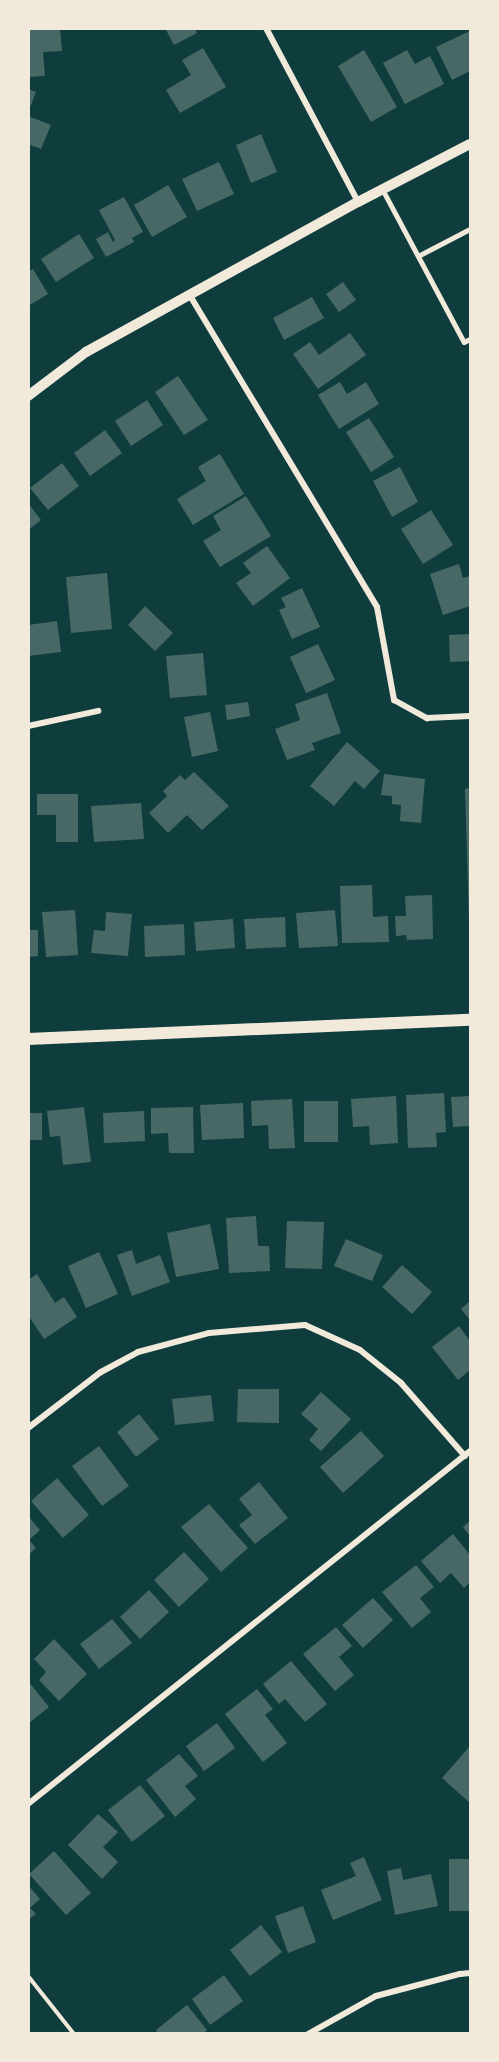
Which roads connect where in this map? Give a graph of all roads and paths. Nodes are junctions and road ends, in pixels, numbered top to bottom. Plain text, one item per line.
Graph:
1 (266, 28) edge
2 (471, 144) edge
3 (382, 190) junction
4 (358, 202) junction
5 (471, 229) edge
6 (418, 256) junction
7 (188, 294) junction
8 (471, 339) edge
9 (28, 396) edge
10 (98, 711) dead end
11 (471, 716) edge
12 (28, 726) edge
13 (471, 1020) edge
14 (28, 1039) edge
15 (28, 1428) edge
16 (468, 1454) edge
17 (28, 1804) edge
18 (471, 1973) edge
19 (28, 1976) edge
20 (74, 2034) edge
21 (308, 2034) edge

1 - 4 street
2 - 3 street
3 - 4 street
3 - 6 lane
4 - 7 street
5 - 6 lane
6 - 8 lane
7 - 9 street
7 - 11 street
10 - 12 street
13 - 14 main road
15 - 16 street
16 - 17 street
18 - 21 street
19 - 20 path

